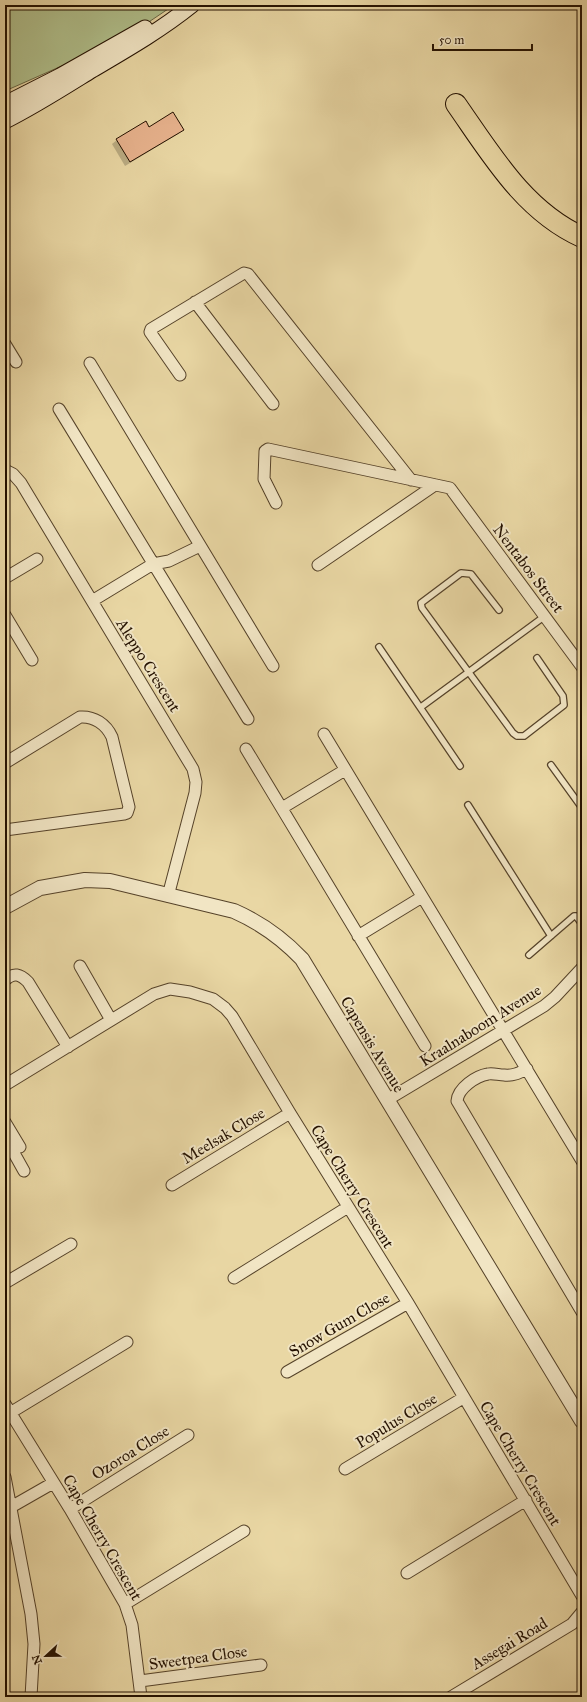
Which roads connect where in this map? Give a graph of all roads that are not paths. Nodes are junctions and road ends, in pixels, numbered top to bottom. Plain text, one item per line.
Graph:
1 (188, 5) edge
2 (192, 5) edge
3 (5, 104) edge
4 (456, 104) dead end
5 (5, 121) edge
6 (582, 238) edge
7 (195, 302) junction
8 (5, 344) edge
9 (16, 362) dead end
10 (90, 363) dead end
11 (180, 375) dead end
12 (272, 404) dead end
13 (59, 409) dead end
14 (5, 470) edge
15 (411, 480) junction
16 (435, 485) junction
17 (276, 503) dead end
18 (200, 546) junction
19 (37, 559) dead end
20 (153, 564) junction
21 (318, 565) dead end
22 (5, 578) edge
23 (92, 601) junction
24 (499, 610) dead end
25 (5, 615) edge
26 (545, 616) junction
27 (379, 647) dead end
28 (537, 658) dead end
29 (32, 660) dead end
30 (273, 666) dead end
31 (582, 667) edge
32 (469, 672) junction
33 (421, 707) junction
34 (248, 719) dead end
35 (324, 734) dead end
36 (246, 749) dead end
37 (5, 763) edge
38 (552, 765) dead end
39 (460, 766) dead end
40 (346, 770) junction
41 (468, 805) dead end
42 (282, 808) junction
43 (582, 808) edge
44 (5, 830) edge
45 (168, 896) junction
46 (422, 898) junction
47 (5, 907) edge
48 (582, 924) edge
49 (358, 936) junction
50 (551, 936) junction
51 (529, 955) dead end
52 (80, 966) dead end
53 (582, 968) edge
54 (5, 980) edge
55 (112, 1020) junction
56 (503, 1031) junction
57 (424, 1046) dead end
58 (68, 1047) junction
59 (527, 1069) junction
60 (5, 1085) edge
61 (387, 1100) junction
62 (290, 1113) junction
63 (5, 1122) edge
64 (5, 1137) edge
65 (20, 1147) dead end
66 (582, 1161) edge
67 (24, 1171) dead end
68 (172, 1185) dead end
69 (348, 1208) junction
70 (71, 1244) dead end
71 (234, 1278) dead end
72 (5, 1283) edge
73 (408, 1304) junction
74 (582, 1312) edge
75 (127, 1342) dead end
76 (287, 1372) dead end
77 (463, 1398) junction
78 (8, 1409) edge
79 (582, 1421) edge
80 (188, 1435) dead end
81 (345, 1469) dead end
82 (5, 1477) edge
83 (53, 1483) junction
84 (526, 1500) junction
85 (8, 1508) edge
86 (70, 1509) junction
87 (244, 1531) dead end
88 (407, 1573) dead end
89 (582, 1596) edge
90 (125, 1604) junction
91 (582, 1613) edge
92 (261, 1665) dead end
93 (140, 1681) junction
94 (31, 1697) edge
95 (141, 1697) edge
96 (452, 1697) edge

1 - 3 main road
2 - 5 main road
4 - 6 highway
7 - 11 street
7 - 12 street
7 - 15 street
8 - 9 street
10 - 18 street
13 - 20 street
14 - 23 street, Aleppo Crescent
15 - 16 street
15 - 17 street
16 - 21 street
16 - 26 street, Nentabos Street
18 - 20 street
18 - 30 street
19 - 22 street
20 - 23 street
20 - 34 street
23 - 45 street, Aleppo Crescent
24 - 32 lane
25 - 29 street
26 - 31 street, Nentabos Street
26 - 32 lane
27 - 33 lane
28 - 32 lane
32 - 33 lane
33 - 39 lane
35 - 40 street
36 - 42 street
37 - 44 street
38 - 43 lane
40 - 42 street
40 - 46 street
41 - 50 lane
42 - 49 street
45 - 47 street, Capensis Avenue
45 - 61 street, Capensis Avenue
46 - 49 street
46 - 56 street
48 - 50 lane
49 - 57 street
50 - 51 lane
52 - 55 street
53 - 56 street, Kraalnaboom Avenue
54 - 58 street
55 - 58 street, Cape Cherry Crescent
55 - 62 street, Cape Cherry Crescent
56 - 59 street
56 - 61 street, Kraalnaboom Avenue
58 - 60 street, Cape Cherry Crescent
59 - 66 street
59 - 74 street
61 - 79 street, Capensis Avenue
62 - 68 street, Meelsak Close
62 - 69 street, Cape Cherry Crescent
63 - 65 street
64 - 67 street
69 - 71 street
69 - 73 street, Cape Cherry Crescent
70 - 72 street
73 - 76 street, Snow Gum Close
73 - 77 street, Cape Cherry Crescent
75 - 78 street
77 - 81 street, Populus Close
77 - 84 street, Cape Cherry Crescent
78 - 83 street, Cape Cherry Crescent
80 - 86 street, Ozoroa Close
82 - 85 street
83 - 85 street
83 - 86 street, Cape Cherry Crescent
84 - 88 street
84 - 89 street, Cape Cherry Crescent
85 - 94 street
86 - 90 street, Cape Cherry Crescent
87 - 90 street
90 - 93 street, Cape Cherry Crescent
91 - 96 street, Assegai Road
92 - 93 street, Sweetpea Close
93 - 95 street, Cape Cherry Crescent

